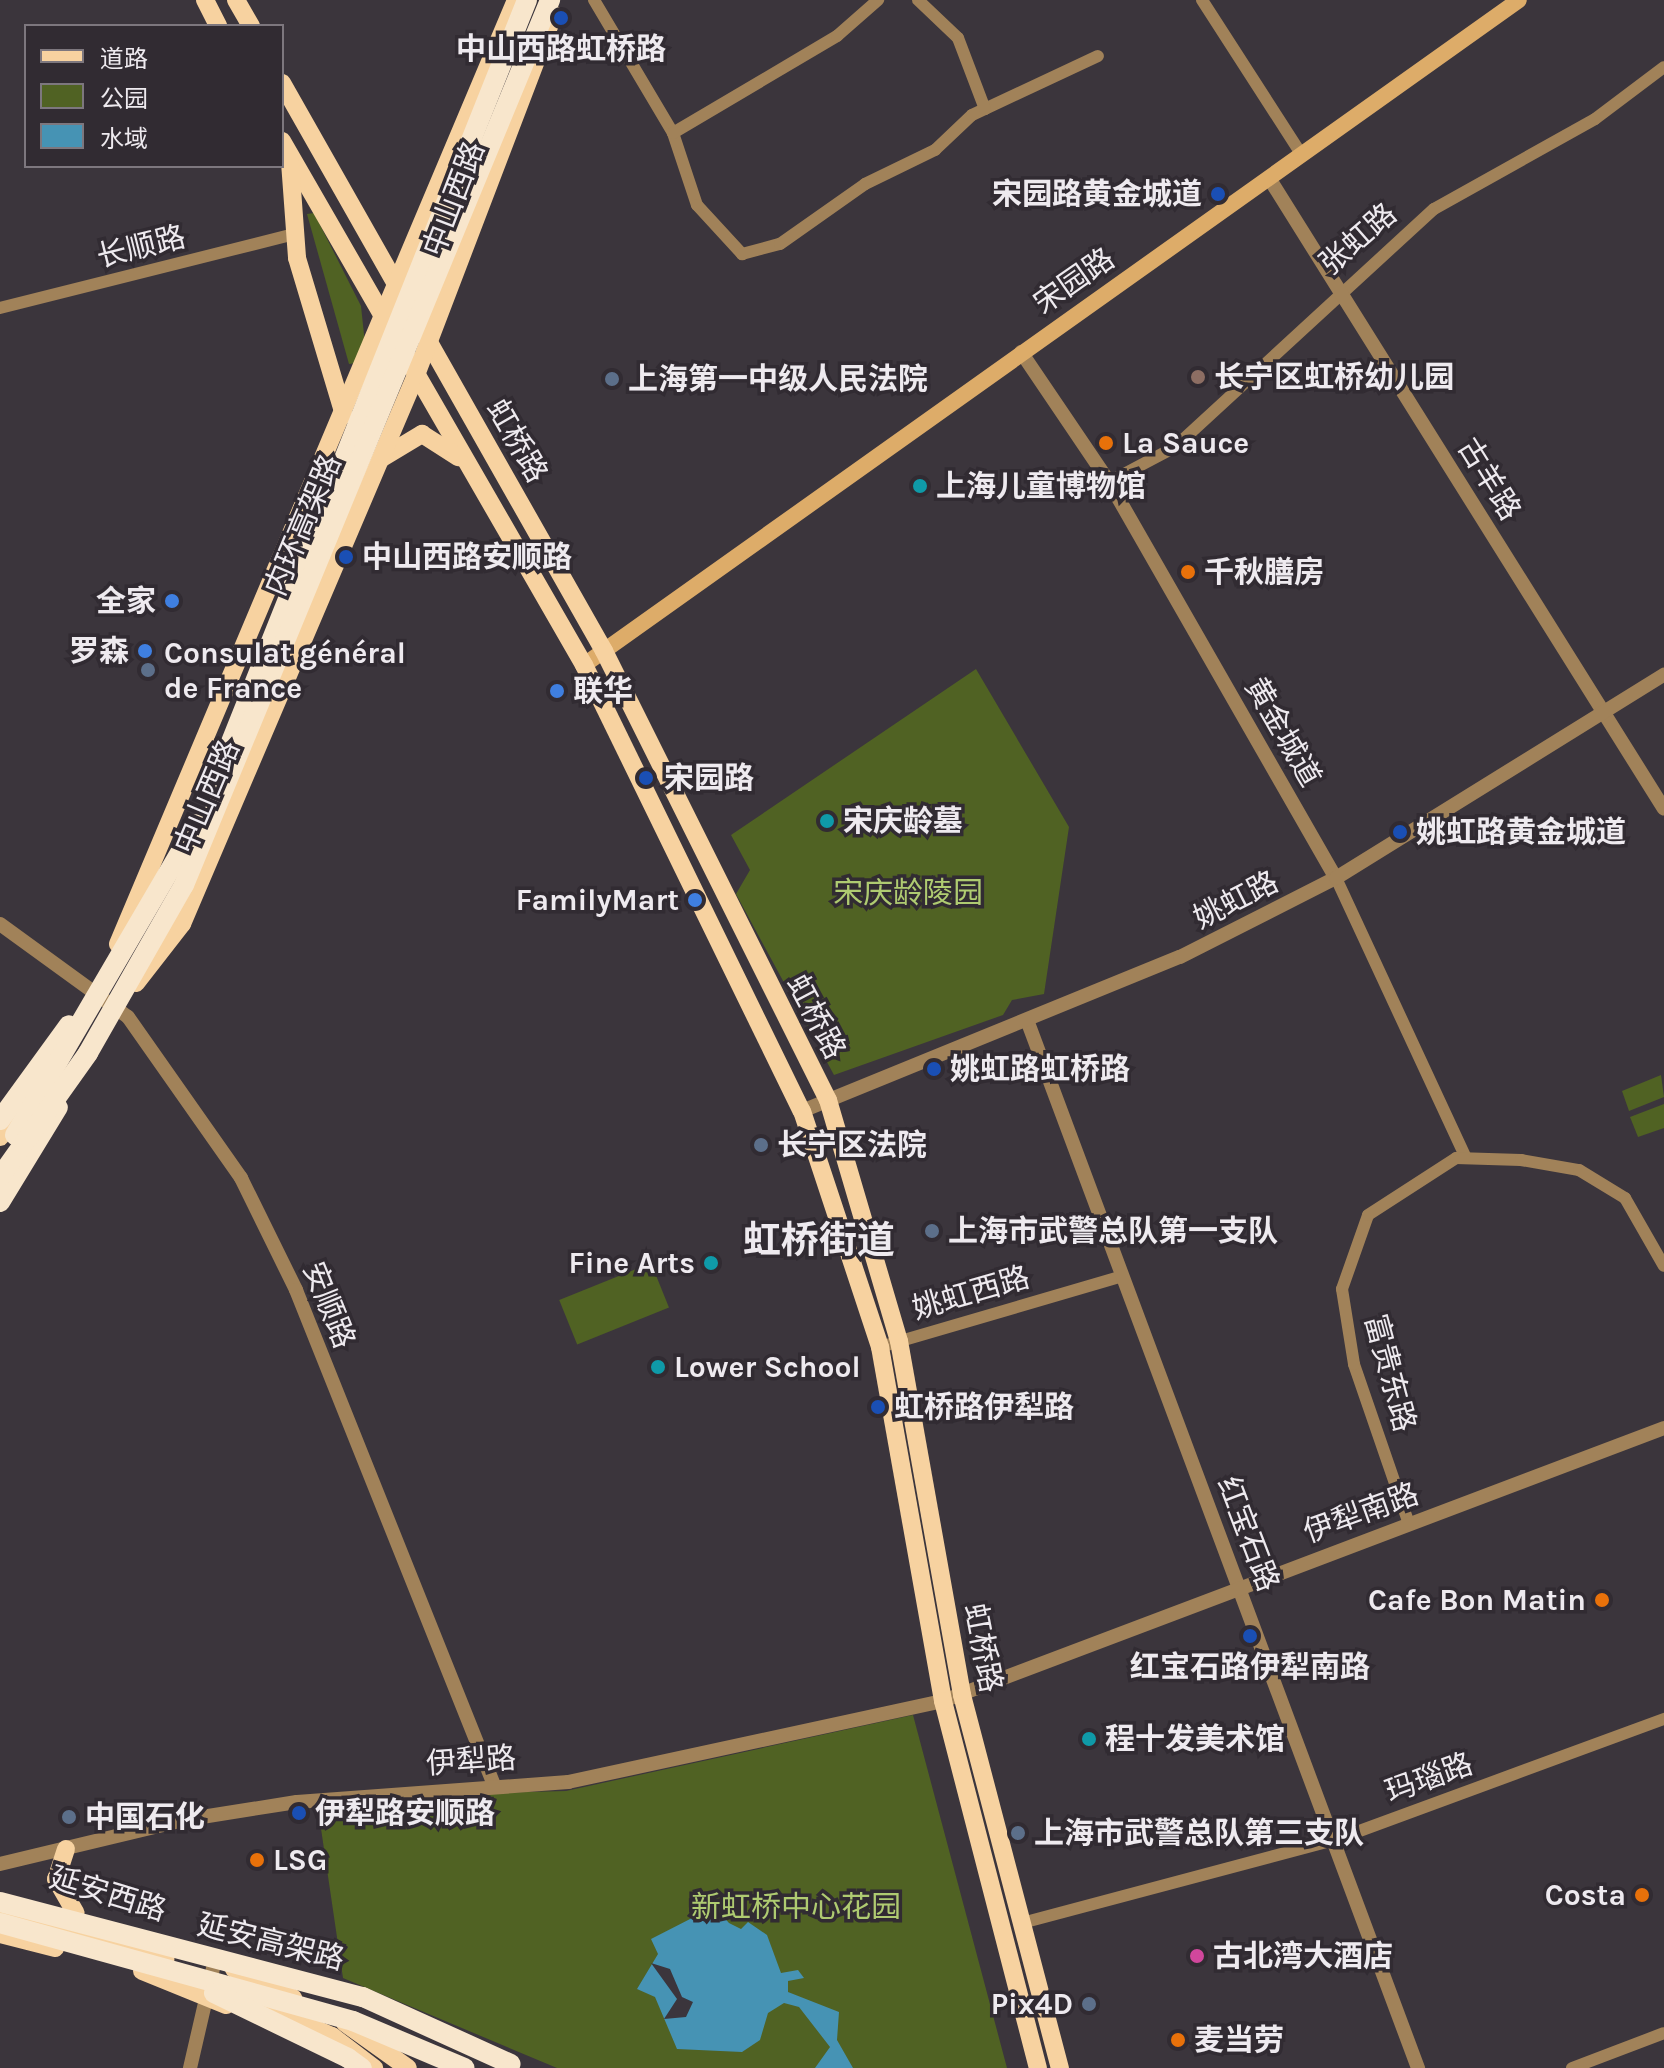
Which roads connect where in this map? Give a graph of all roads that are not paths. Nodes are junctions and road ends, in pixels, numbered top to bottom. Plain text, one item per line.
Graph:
1 (205, 0) edge
2 (236, 0) edge
3 (516, 0) edge
4 (527, 0) edge
5 (594, 0) edge
6 (878, 0) edge
7 (918, 0) edge
8 (1202, 0) edge
9 (1519, 0) edge
10 (557, 2) edge
11 (217, 24) edge
12 (250, 24) edge
13 (1098, 56) dead end
14 (500, 66) junction
15 (1664, 67) edge
16 (284, 87) edge
17 (985, 109) junction
18 (673, 133) junction
19 (286, 148) edge
20 (1302, 155) junction
21 (1269, 178) junction
22 (294, 234) junction
23 (411, 248) junction
24 (380, 256) junction
25 (396, 284) junction
26 (1339, 289) junction
27 (0, 308) edge
28 (381, 320) junction
29 (429, 342) junction
30 (1021, 352) junction
31 (416, 375) junction
32 (344, 415) junction
33 (380, 460) junction
34 (467, 464) junction
35 (1109, 482) junction
36 (604, 651) junction
37 (584, 665) junction
38 (1664, 675) edge
39 (1604, 712) junction
40 (1664, 809) edge
41 (1336, 878) junction
42 (165, 887) junction
43 (0, 924) edge
44 (95, 993) junction
45 (117, 1007) junction
46 (1027, 1020) junction
47 (88, 1053) junction
48 (828, 1100) junction
49 (802, 1111) junction
50 (0, 1120) edge
51 (0, 1137) edge
52 (1465, 1156) junction
53 (0, 1158) edge
54 (0, 1178) edge
55 (0, 1202) edge
56 (1664, 1266) edge
57 (1123, 1276) junction
58 (899, 1341) junction
59 (880, 1347) junction
60 (1664, 1428) edge
61 (1409, 1524) junction
62 (1240, 1586) junction
63 (962, 1695) junction
64 (943, 1701) junction
65 (1664, 1719) edge
66 (494, 1785) junction
67 (1335, 1840) junction
68 (66, 1849) junction
69 (0, 1864) edge
70 (0, 1893) edge
71 (0, 1902) edge
72 (0, 1912) edge
73 (76, 1913) junction
74 (0, 1922) edge
75 (1022, 1923) junction
76 (0, 1934) edge
77 (130, 1957) junction
78 (210, 1978) junction
79 (1664, 2033) edge
80 (518, 2067) edge
81 (190, 2068) edge
82 (346, 2068) edge
83 (362, 2068) edge
84 (374, 2068) edge
85 (408, 2068) edge
86 (464, 2068) edge
87 (1038, 2068) edge
88 (1060, 2068) edge
89 (1418, 2068) edge
90 (1572, 2068) edge

1 - 11 main road
2 - 12 main road
3 - 14 highway, bridge
3 - 23 main road, 中山西路
4 - 14 highway, 内环高架路, bridge
5 - 18 street
6 - 18 street
7 - 17 street
8 - 20 street
9 - 20 main road, 宋园路
10 - 29 main road, 中山西路
10 - 47 highway, 内环高架路, bridge
13 - 17 street
14 - 42 highway, 内环高架路, bridge
15 - 26 street, 张虹路
16 - 24 main road, 虹桥路
17 - 18 street
19 - 22 main road
19 - 28 main road, 虹桥路
20 - 21 main road, 宋园路
21 - 26 street, 古羊路
21 - 30 main road, 宋园路
22 - 27 street, 长顺路
22 - 32 main road
23 - 24 main road
23 - 25 main road, 中山西路
24 - 25 main road, 虹桥路
25 - 28 main road, 中山西路
25 - 29 main road, 虹桥路
26 - 35 street, 张虹路
26 - 39 street, 古羊路
28 - 31 main road, 虹桥路
28 - 32 main road, 中山西路
29 - 31 main road, 中山西路
29 - 36 main road, 虹桥路
30 - 35 street, 黄金城道
30 - 36 main road, 宋园路
31 - 33 main road, 中山西路
31 - 34 main road, 虹桥路
32 - 44 main road, 中山西路
33 - 34 main road
33 - 45 main road, 中山西路
34 - 37 main road, 虹桥路
35 - 41 street, 黄金城道
36 - 37 main road, 宋园路
36 - 48 main road, 虹桥路
37 - 49 main road, 虹桥路
38 - 39 street, 姚虹路
39 - 40 street, 古羊路
39 - 41 street, 姚虹路
41 - 46 street, 姚虹路
41 - 52 street, 黄金城道
42 - 50 highway, bridge
42 - 53 highway, 内环高架路, bridge
43 - 44 street, 安顺路
44 - 45 street, 安顺路
44 - 51 main road, 中山西路
45 - 54 main road, 中山西路
45 - 66 street, 安顺路
46 - 48 street, 姚虹路
46 - 57 street, 红宝石路
47 - 54 highway, 内环高架路, bridge
47 - 55 highway, bridge
48 - 49 street, 姚虹路
48 - 58 main road, 虹桥路
49 - 59 main road, 虹桥路
52 - 56 street
52 - 61 street, 富贵东路
57 - 58 street, 姚虹西路
57 - 62 street, 红宝石路
58 - 59 street, 姚虹西路
58 - 63 main road, 虹桥路
59 - 64 main road, 虹桥路
60 - 61 street, 伊犁南路
61 - 62 street, 伊犁南路
62 - 63 street, 伊犁南路
62 - 67 street, 红宝石路
63 - 64 street, 伊犁南路
63 - 75 main road, 虹桥路
64 - 66 street, 伊犁路
64 - 87 main road, 虹桥路
65 - 67 street, 玛瑙路
66 - 68 street, 伊犁路
67 - 75 street, 玛瑙路
67 - 89 street, 红宝石路
68 - 69 street, 伊犁路
68 - 73 main road
70 - 73 main road, 延安西路
71 - 80 highway, 延安高架路, bridge
72 - 78 main road, 延安西路
73 - 78 main road, 延安西路
74 - 77 highway, 延安高架路, bridge
74 - 78 main road, 延安西路
75 - 88 main road, 虹桥路
76 - 78 main road, 延安西路
77 - 83 highway, bridge
77 - 86 highway, 延安高架路, bridge
78 - 81 street
78 - 82 main road, 延安西路
78 - 84 main road, 延安西路
78 - 85 main road
79 - 90 street

